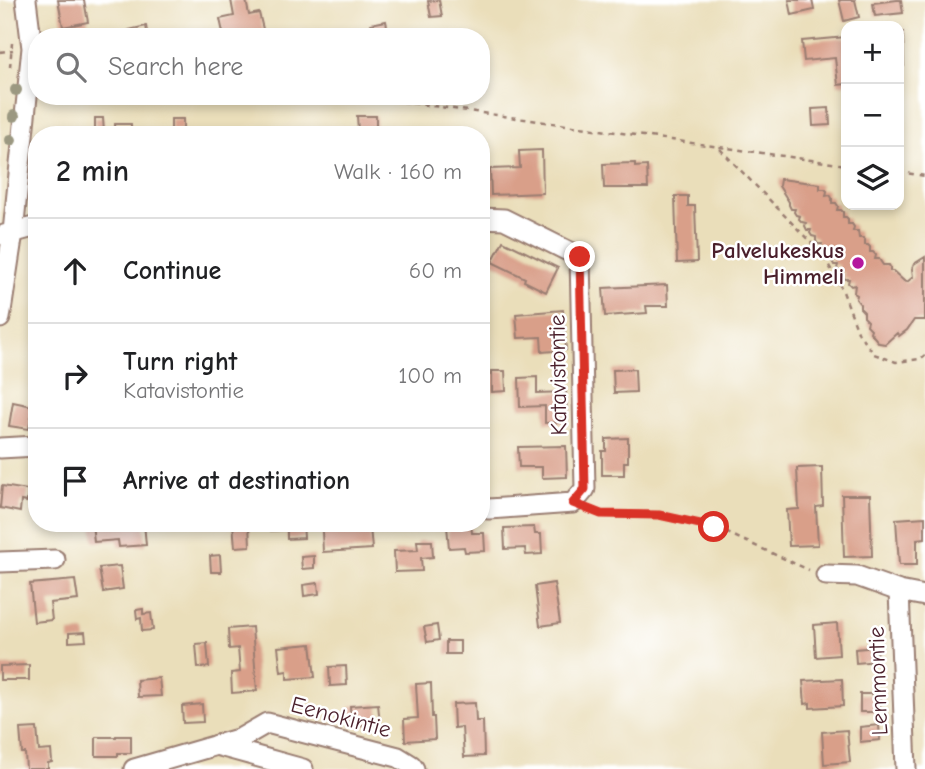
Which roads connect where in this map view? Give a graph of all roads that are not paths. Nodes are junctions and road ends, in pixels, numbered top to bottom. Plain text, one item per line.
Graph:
1 (26, 0) edge
2 (30, 28) edge
3 (28, 78) edge
4 (490, 218) edge
5 (28, 228) edge
6 (7, 234) edge
7 (0, 318) edge
8 (28, 446) edge
9 (0, 448) edge
10 (490, 509) edge
11 (55, 560) dead end
12 (0, 562) edge
13 (826, 575) road end
14 (899, 591) junction
15 (925, 596) edge
16 (215, 745) junction
17 (134, 769) edge
18 (303, 769) edge
19 (414, 769) edge
20 (906, 769) edge

1 - 2 street
3 - 6 street
4 - 10 street, Katavistontie
5 - 6 street
6 - 7 street
8 - 9 street
11 - 12 street
13 - 14 street
14 - 15 street
14 - 20 street, Lemmontie
16 - 17 street, Eenokintie
16 - 18 street
16 - 19 street, Eenokintie

